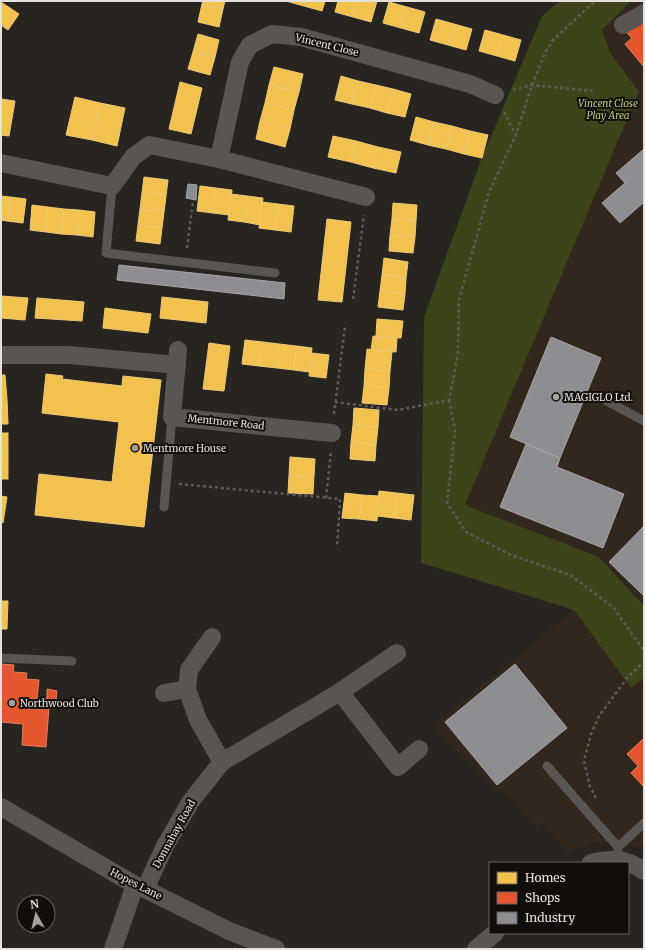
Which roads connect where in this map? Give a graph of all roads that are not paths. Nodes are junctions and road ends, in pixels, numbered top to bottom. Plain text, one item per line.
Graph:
1 (644, 13) edge
2 (623, 26) dead end
3 (495, 95) dead end
4 (219, 159) junction
5 (1, 163) edge
6 (112, 186) junction
7 (366, 197) road end
8 (275, 273) dead end
9 (1, 355) edge
10 (605, 400) dead end
11 (172, 417) junction
12 (644, 421) edge
13 (332, 433) road end
14 (164, 507) dead end
15 (212, 637) dead end
16 (398, 653) dead end
17 (1, 658) edge
18 (72, 661) dead end
19 (187, 689) junction
20 (340, 692) junction
21 (164, 693) dead end
22 (419, 749) dead end
23 (222, 762) junction
24 (546, 766) dead end
25 (1, 807) edge
26 (644, 823) edge
27 (618, 853) junction
28 (596, 862) edge
29 (644, 871) edge
30 (140, 887) junction
31 (494, 934) edge
32 (113, 949) edge
33 (276, 949) edge
34 (476, 949) edge

1 - 2 street
3 - 4 street, Vincent Close
4 - 6 street
4 - 7 street
5 - 6 street
6 - 8 lane
9 - 11 street
10 - 12 lane
11 - 13 street, Mentmore Road
11 - 14 lane
15 - 19 street
16 - 20 street, Donnahay Road
17 - 18 lane
19 - 21 street
19 - 23 street
20 - 22 street
20 - 23 street, Donnahay Road
23 - 30 street, Donnahay Road
24 - 27 lane
25 - 30 street, Hopes Lane
26 - 27 lane
27 - 28 street
27 - 29 street
30 - 32 street, Donnahay Road
30 - 33 street, Hopes Lane
31 - 34 street

